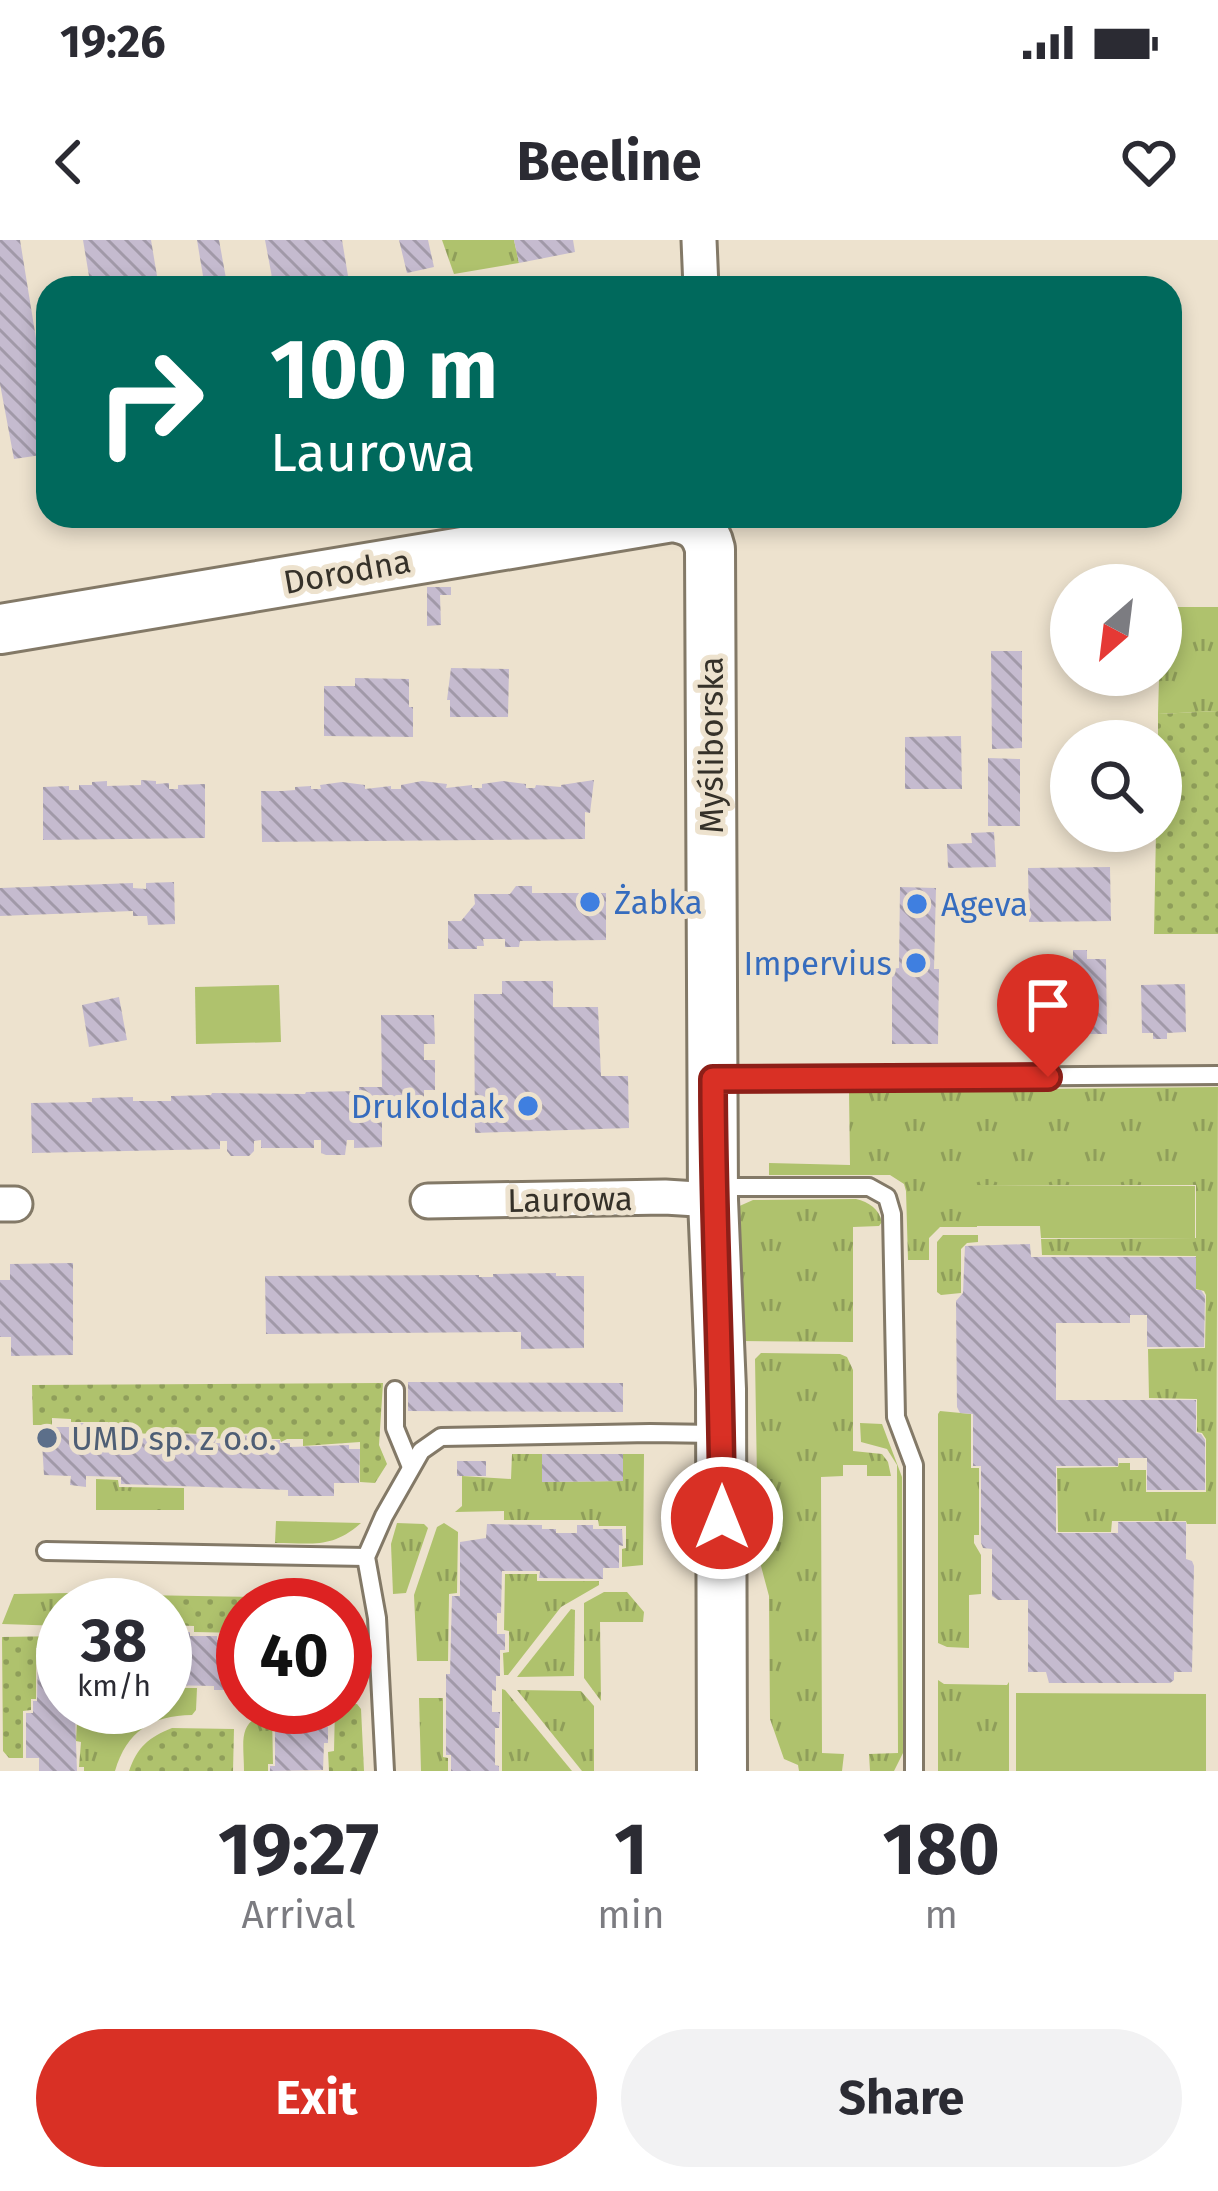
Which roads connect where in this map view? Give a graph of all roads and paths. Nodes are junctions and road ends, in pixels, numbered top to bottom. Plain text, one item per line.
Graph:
1 (699, 240) edge
2 (700, 276) edge
3 (605, 528) edge
4 (701, 528) edge
5 (0, 628) edge
6 (1218, 1075) edge
7 (713, 1079) junction
8 (713, 1194) junction
9 (428, 1201) dead end
10 (395, 1390) dead end
11 (721, 1434) junction
12 (411, 1467) junction
13 (46, 1551) dead end
14 (366, 1557) junction
15 (385, 1771) edge
16 (722, 1771) edge
17 (914, 1771) edge

1 - 2 street
3 - 5 street, Dorodna
4 - 7 street, Myśliborska
6 - 7 lane
7 - 8 street, Myśliborska
8 - 9 street, Laurowa
8 - 11 street, Myśliborska
8 - 17 lane
10 - 12 lane
11 - 12 lane
11 - 16 street, Myśliborska
12 - 14 lane
13 - 14 lane
14 - 15 lane

